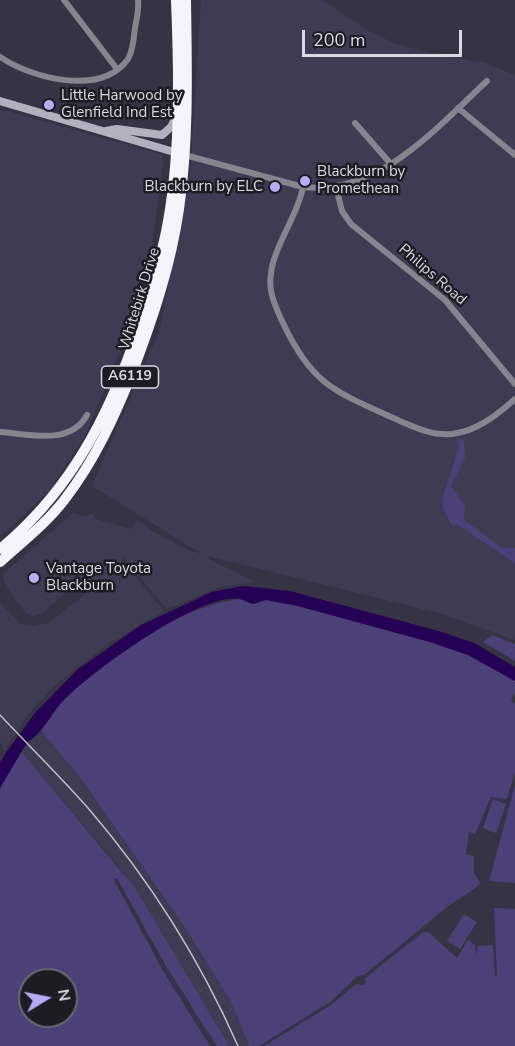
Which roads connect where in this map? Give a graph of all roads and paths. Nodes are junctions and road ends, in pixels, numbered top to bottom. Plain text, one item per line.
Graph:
1 (64, 0) edge
2 (138, 0) edge
3 (176, 0) edge
4 (186, 0) edge
5 (0, 57) edge
6 (117, 69) junction
7 (487, 81) dead end
8 (0, 100) edge
9 (458, 108) junction
10 (176, 117) junction
11 (355, 123) dead end
12 (105, 131) junction
13 (180, 154) junction
14 (515, 155) edge
15 (390, 163) junction
16 (303, 187) junction
17 (336, 187) junction
18 (515, 384) edge
19 (515, 399) edge
20 (87, 415) dead end
21 (0, 432) edge
22 (0, 549) edge
23 (0, 562) edge

1 - 6 street
2 - 6 street
3 - 10 highway, Whitebirk Drive / A6119
4 - 13 highway, Whitebirk Drive / A6119
5 - 6 street
7 - 9 street
8 - 12 street
9 - 14 street
9 - 15 street
10 - 12 street
10 - 13 highway, Whitebirk Drive / A6119
11 - 15 street
12 - 13 street
13 - 16 street
13 - 22 highway, Whitebirk Drive / A6119
13 - 23 highway, Whitebirk Drive / A6119
15 - 17 street
16 - 17 street
16 - 19 street
17 - 18 street, Philips Road
20 - 21 street

